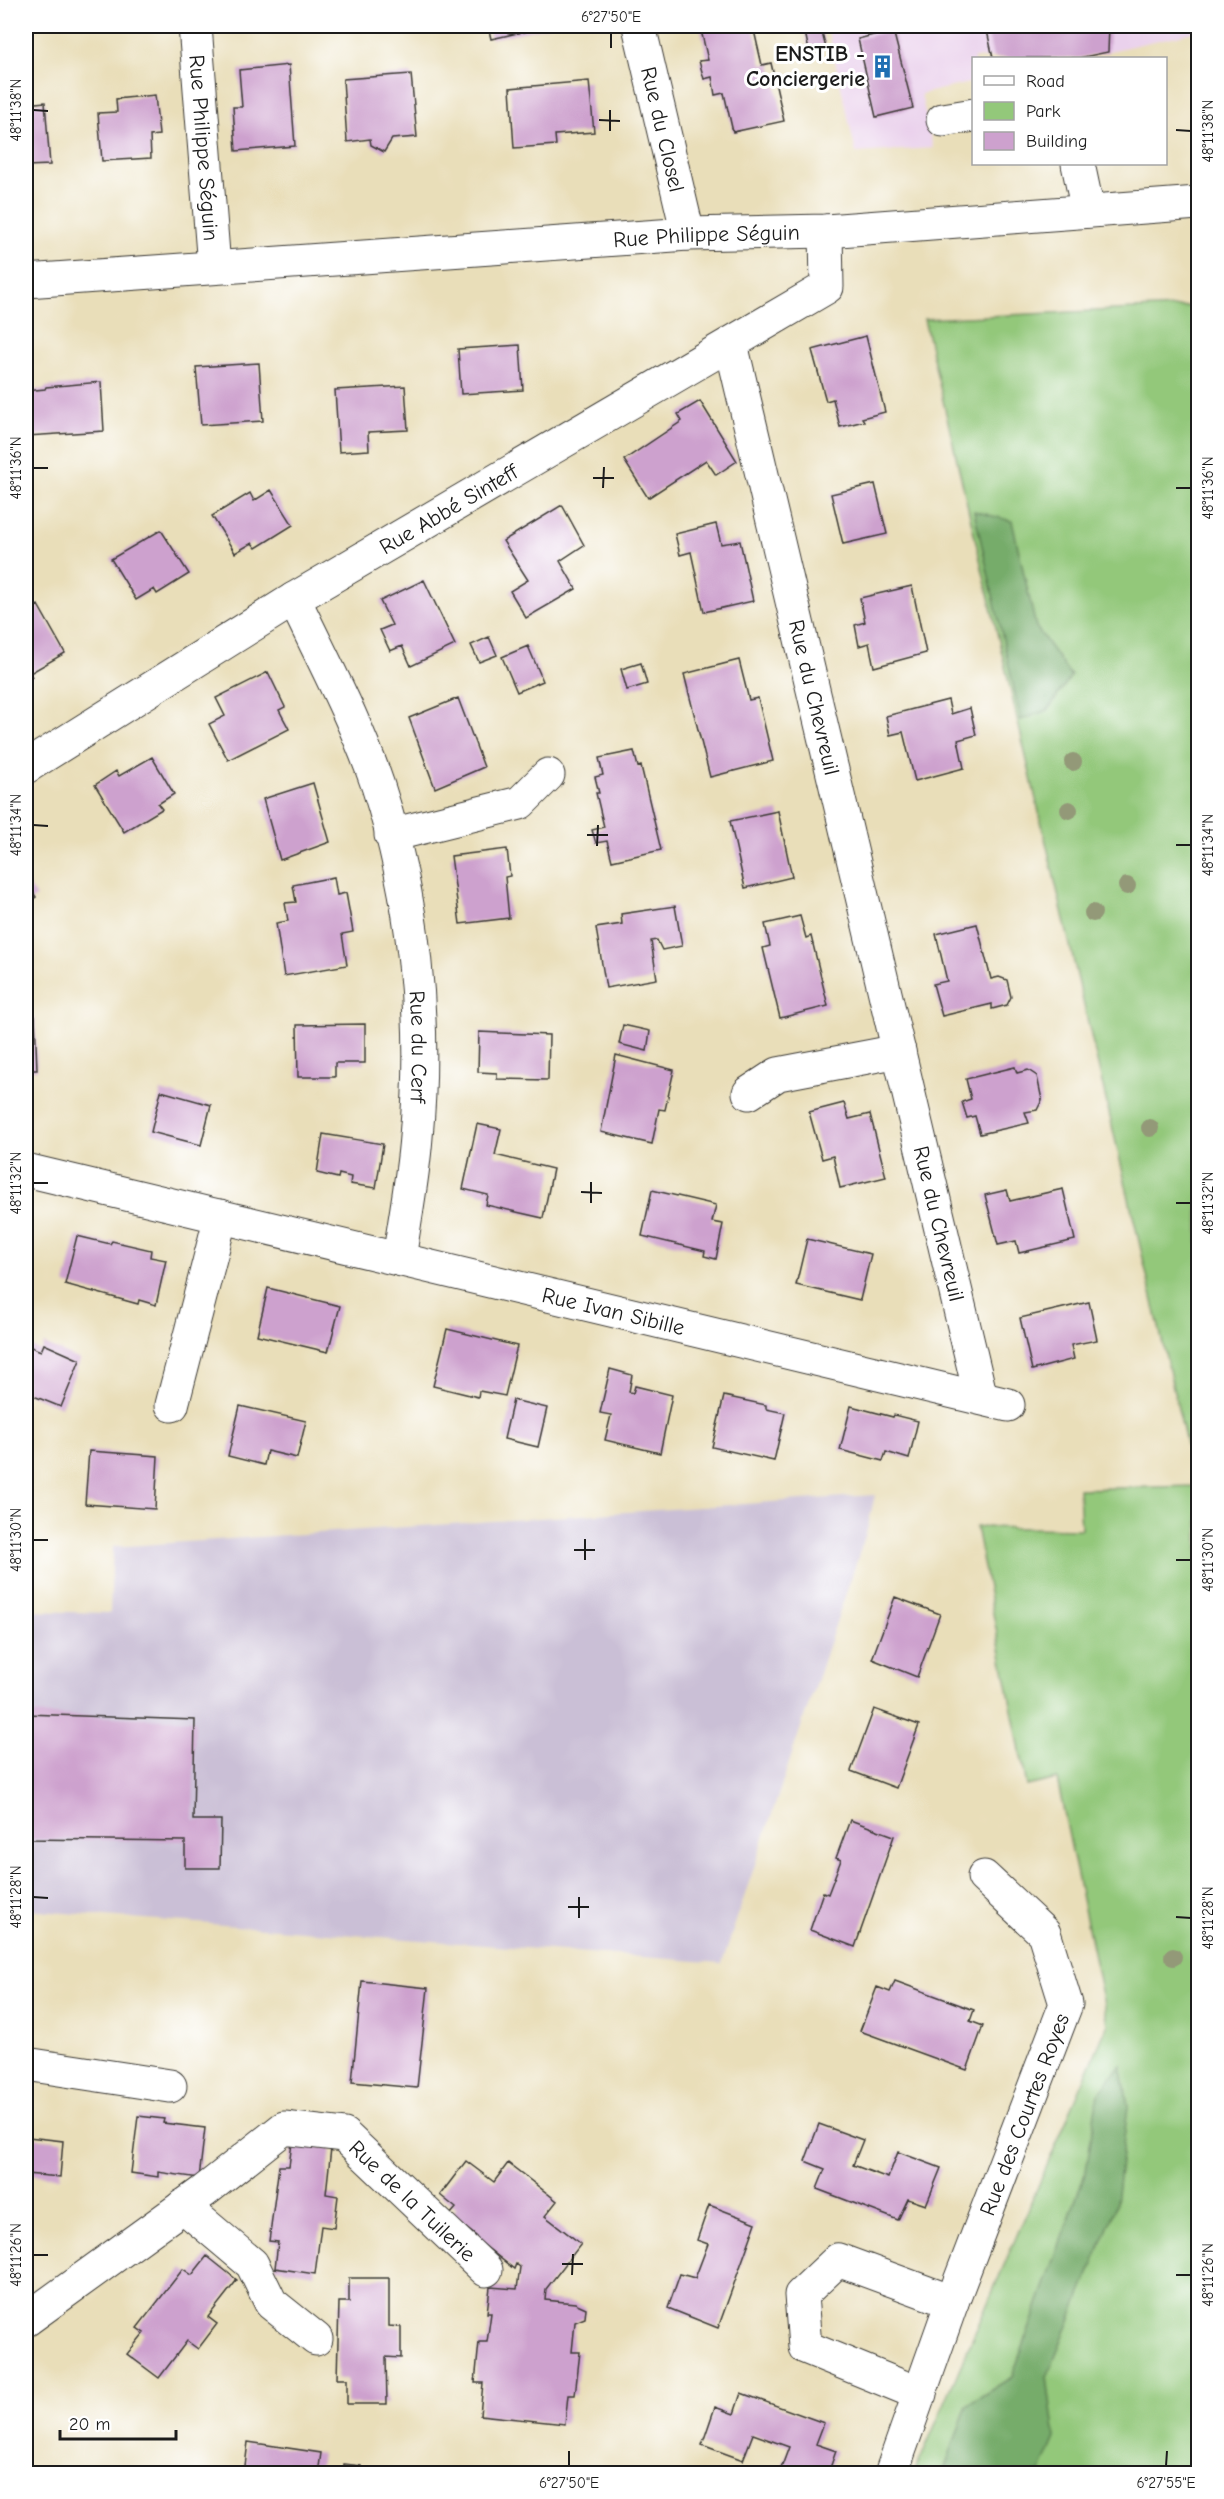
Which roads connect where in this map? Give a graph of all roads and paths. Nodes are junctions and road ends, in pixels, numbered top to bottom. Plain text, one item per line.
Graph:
1 (195, 26) edge
2 (639, 26) edge
3 (1078, 165) edge
4 (1198, 203) edge
5 (1088, 211) junction
6 (826, 231) junction
7 (688, 234) junction
8 (214, 267) junction
9 (26, 280) edge
10 (731, 345) junction
11 (294, 599) junction
12 (26, 767) edge
13 (548, 775) dead end
14 (392, 835) junction
15 (899, 1051) junction
16 (749, 1093) dead end
17 (26, 1170) edge
18 (221, 1216) junction
19 (399, 1259) junction
20 (995, 1401) joint
21 (172, 1405) dead end
22 (984, 1877) dead end
23 (26, 2064) edge
24 (170, 2086) dead end
25 (183, 2206) junction
26 (486, 2270) dead end
27 (952, 2302) junction
28 (26, 2320) edge
29 (316, 2339) dead end
30 (920, 2394) junction
31 (891, 2474) edge

1 - 8 street, Rue Philippe Séguin
2 - 7 street, Rue du Closel
3 - 5 street
4 - 5 street, Rue Philippe Séguin
5 - 6 street, Rue Philippe Séguin
6 - 7 street, Rue Philippe Séguin
6 - 10 street, Rue Abbé Sinteff
7 - 8 street, Rue Philippe Séguin
8 - 9 street, Rue Philippe Séguin
10 - 11 street, Rue Abbé Sinteff
10 - 15 street, Rue du Chevreuil
11 - 12 street, Rue Abbé Sinteff
11 - 14 street, Rue du Cerf
13 - 14 street
14 - 19 street, Rue du Cerf
15 - 16 street
15 - 20 street, Rue du Chevreuil
17 - 18 street, Rue Ivan Sibille
18 - 19 street, Rue Ivan Sibille
18 - 21 street
19 - 20 street, Rue Ivan Sibille
22 - 27 street, Rue des Courtes Royes
23 - 24 street
25 - 26 street, Rue de la Tuilerie
25 - 28 street, Rue de la Tuilerie
25 - 29 street
27 - 30 street, Rue des Courtes Royes
27 - 30 street
30 - 31 street, Rue des Courtes Royes

